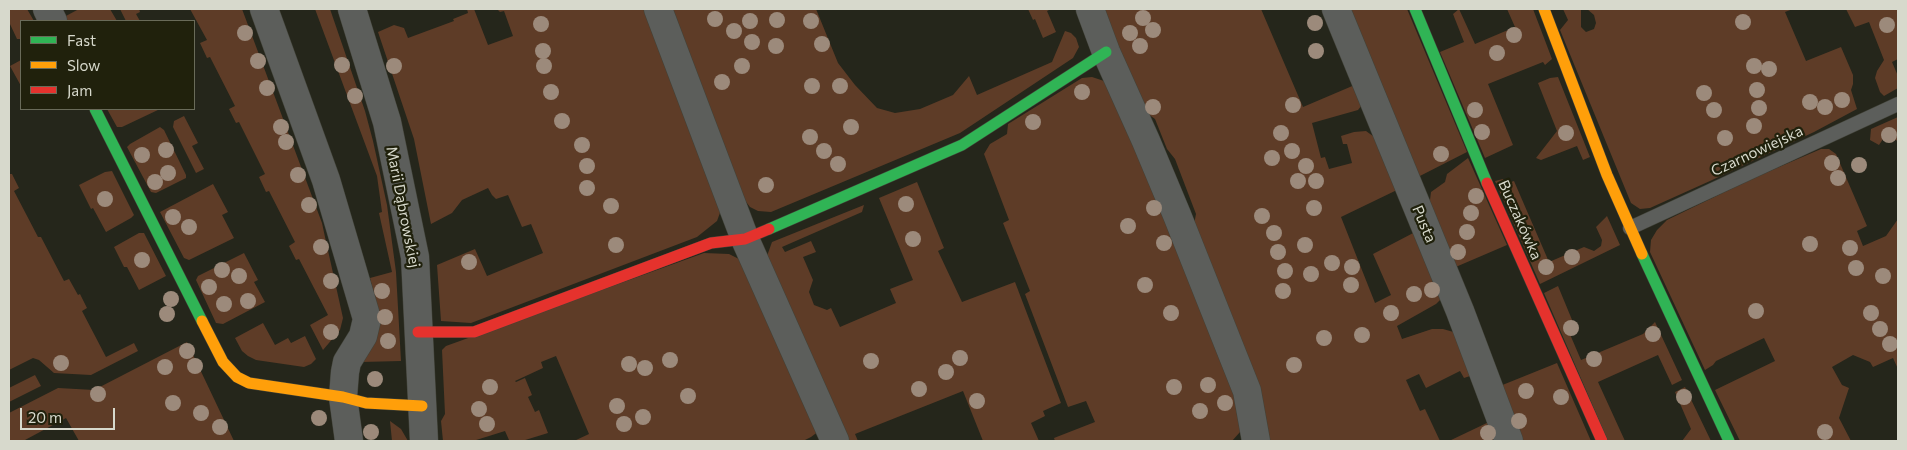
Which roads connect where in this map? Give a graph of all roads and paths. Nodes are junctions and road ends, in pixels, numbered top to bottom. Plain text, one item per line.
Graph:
1 (264, 9) edge
2 (352, 9) edge
3 (658, 9) edge
4 (1090, 9) edge
5 (1336, 9) edge
6 (1415, 9) edge
7 (1544, 9) edge
8 (1106, 52) junction
9 (1898, 104) edge
10 (96, 110) edge
11 (1630, 228) junction
12 (745, 239) junction
13 (418, 332) junction
14 (343, 397) junction
15 (422, 406) junction
16 (1251, 436) edge
17 (349, 441) edge
18 (424, 441) edge
19 (835, 441) edge
20 (1509, 441) edge
21 (1602, 441) edge
22 (1729, 441) edge

1 - 14 street
2 - 13 street, Marii Dąbrowskiej
3 - 12 street
4 - 8 street
5 - 20 street, Pusta
6 - 21 street, Buczakówka
7 - 11 street
8 - 12 street
8 - 16 street
9 - 11 lane, Czarnowiejska
10 - 14 street
11 - 22 street
12 - 13 street
12 - 19 street
13 - 15 street, Marii Dąbrowskiej
14 - 15 street
14 - 17 street
15 - 18 street, Marii Dąbrowskiej

